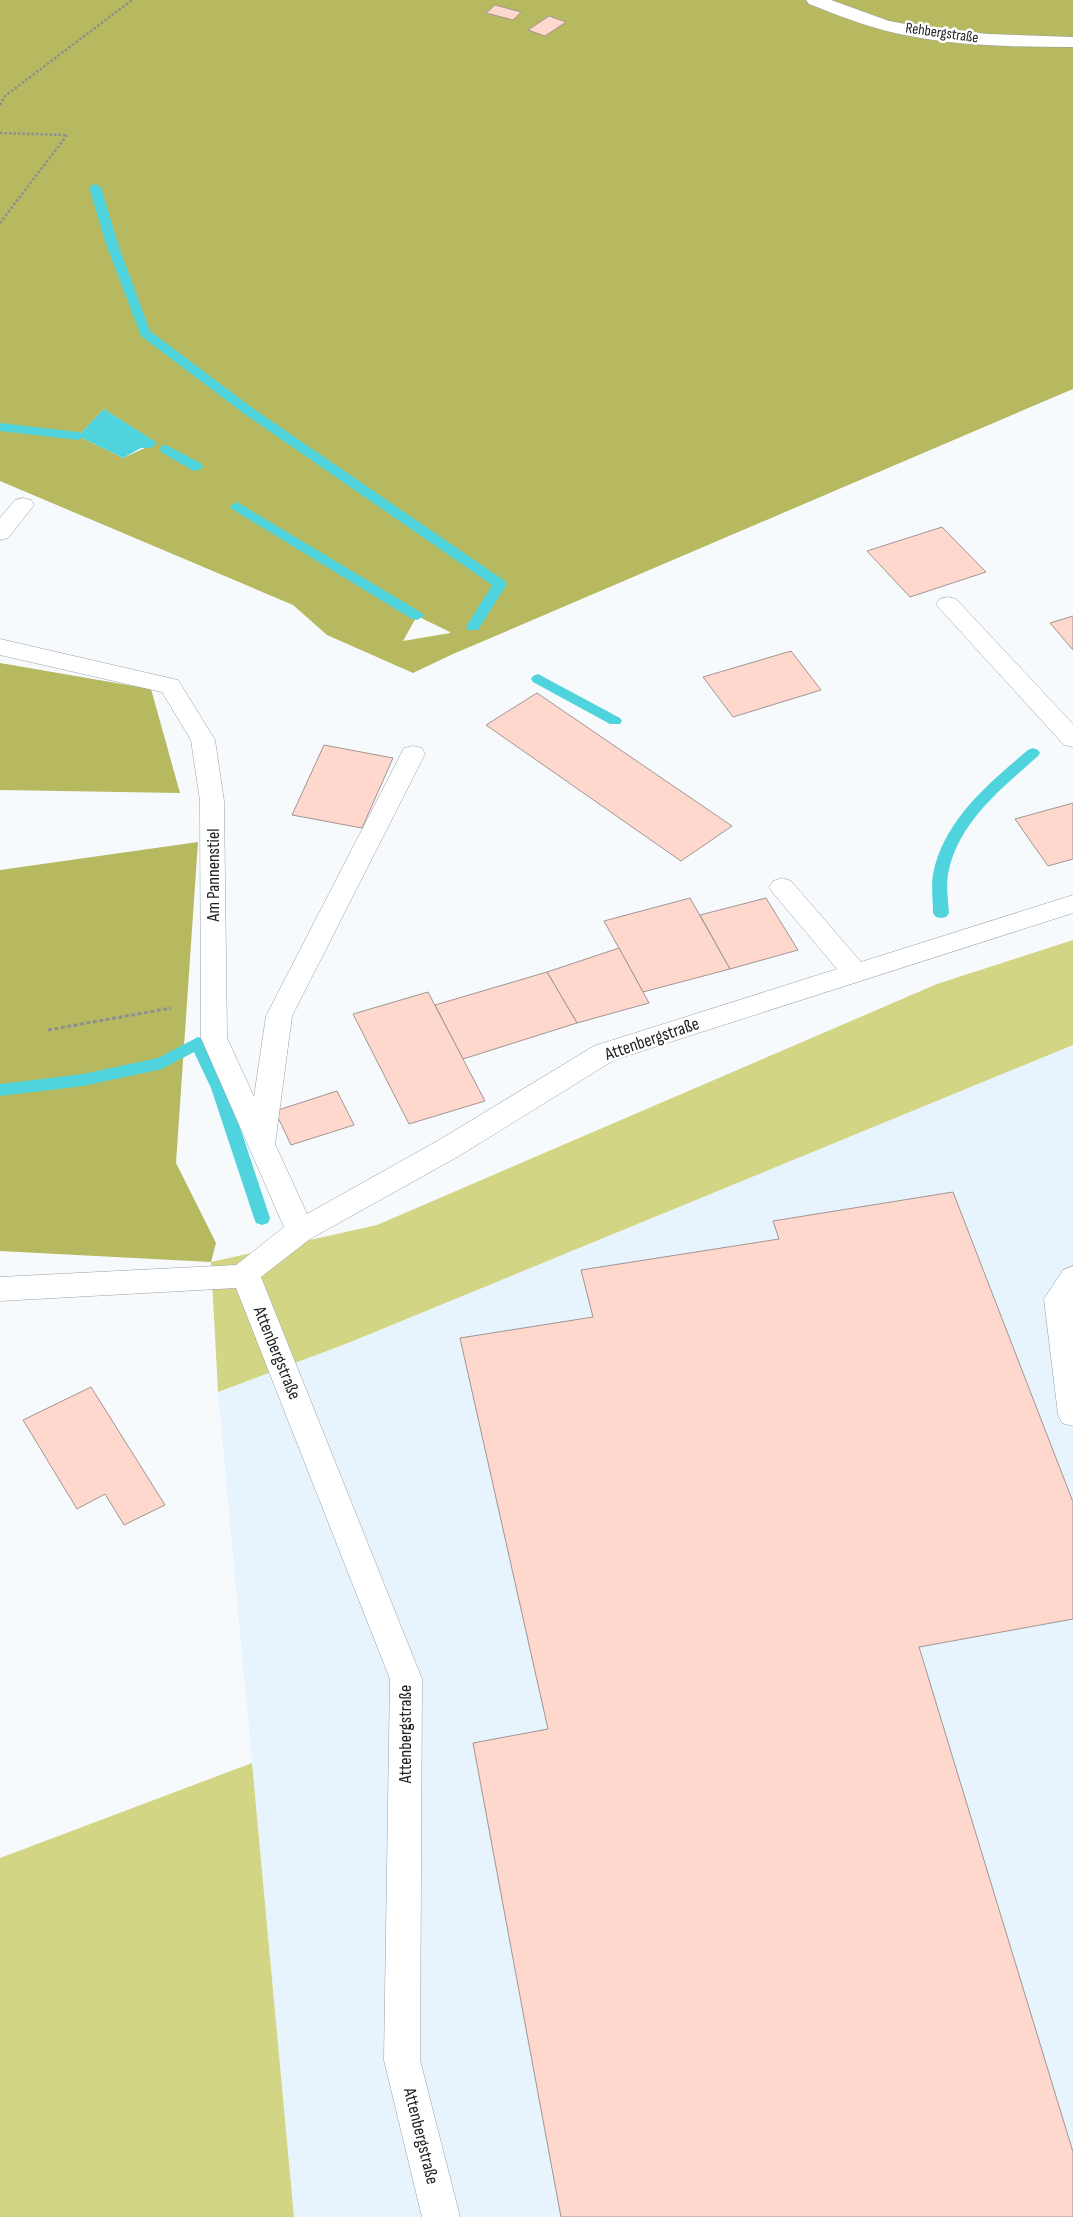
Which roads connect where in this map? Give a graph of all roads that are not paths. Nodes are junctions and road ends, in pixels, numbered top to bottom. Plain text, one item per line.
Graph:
1 (815, 0) edge
2 (1073, 42) edge
3 (23, 505) dead end
4 (0, 533) edge
5 (948, 604) dead end
6 (0, 647) edge
7 (1073, 739) edge
8 (413, 754) dead end
9 (782, 887) dead end
10 (1073, 904) edge
11 (856, 974) junction
12 (261, 1146) junction
13 (300, 1231) junction
14 (246, 1276) junction
15 (1073, 1278) edge
16 (0, 1289) edge
17 (1073, 1414) edge
18 (440, 2217) edge

1 - 2 street, Rehbergstraße
3 - 4 street
5 - 7 street
6 - 12 street, Am Pannenstiel
8 - 12 street
9 - 11 street
10 - 11 street, Attenbergstraße
11 - 13 street, Attenbergstraße
12 - 13 street, Am Pannenstiel
13 - 14 street, Attenbergstraße
14 - 16 street
14 - 18 street, Attenbergstraße
15 - 17 street

